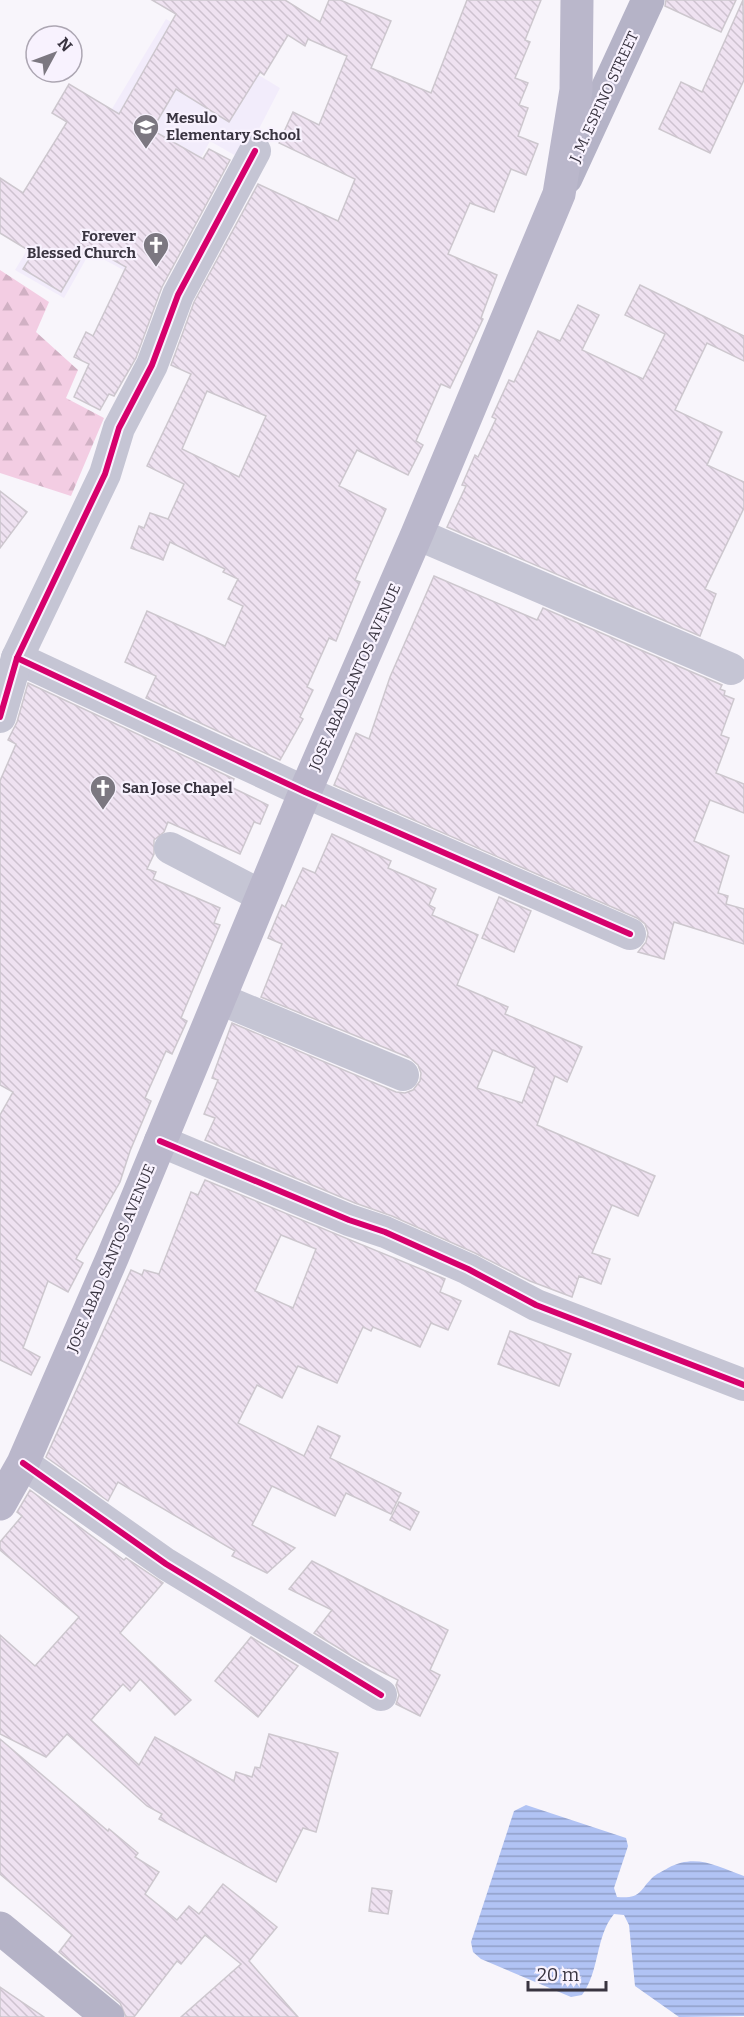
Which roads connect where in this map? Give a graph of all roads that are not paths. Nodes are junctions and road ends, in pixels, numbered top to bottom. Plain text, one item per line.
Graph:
1 (577, 0) edge
2 (648, 0) edge
3 (255, 151) dead end
4 (559, 194) junction
5 (417, 534) junction
6 (17, 657) junction
7 (731, 669) dead end
8 (0, 717) edge
9 (305, 792) junction
10 (170, 848) dead end
11 (262, 896) junction
12 (630, 934) dead end
13 (220, 999) junction
14 (403, 1075) dead end
15 (160, 1141) junction
16 (744, 1385) edge
17 (23, 1463) junction
18 (0, 1504) edge
19 (381, 1695) dead end
20 (0, 1928) edge
21 (108, 2017) edge

1 - 4 highway, JOSE ABAD SANTOS AVENUE
2 - 4 main road, J. M. ESPINO STREET
3 - 6 street
4 - 5 highway, JOSE ABAD SANTOS AVENUE
5 - 7 street
5 - 9 highway, JOSE ABAD SANTOS AVENUE
6 - 8 street
6 - 9 street
9 - 11 highway, JOSE ABAD SANTOS AVENUE
9 - 12 street
10 - 11 street
11 - 13 highway, JOSE ABAD SANTOS AVENUE
13 - 14 street
13 - 15 highway, JOSE ABAD SANTOS AVENUE
15 - 16 street
15 - 17 highway, JOSE ABAD SANTOS AVENUE
17 - 18 highway, JOSE ABAD SANTOS AVENUE
17 - 19 street
20 - 21 main road

